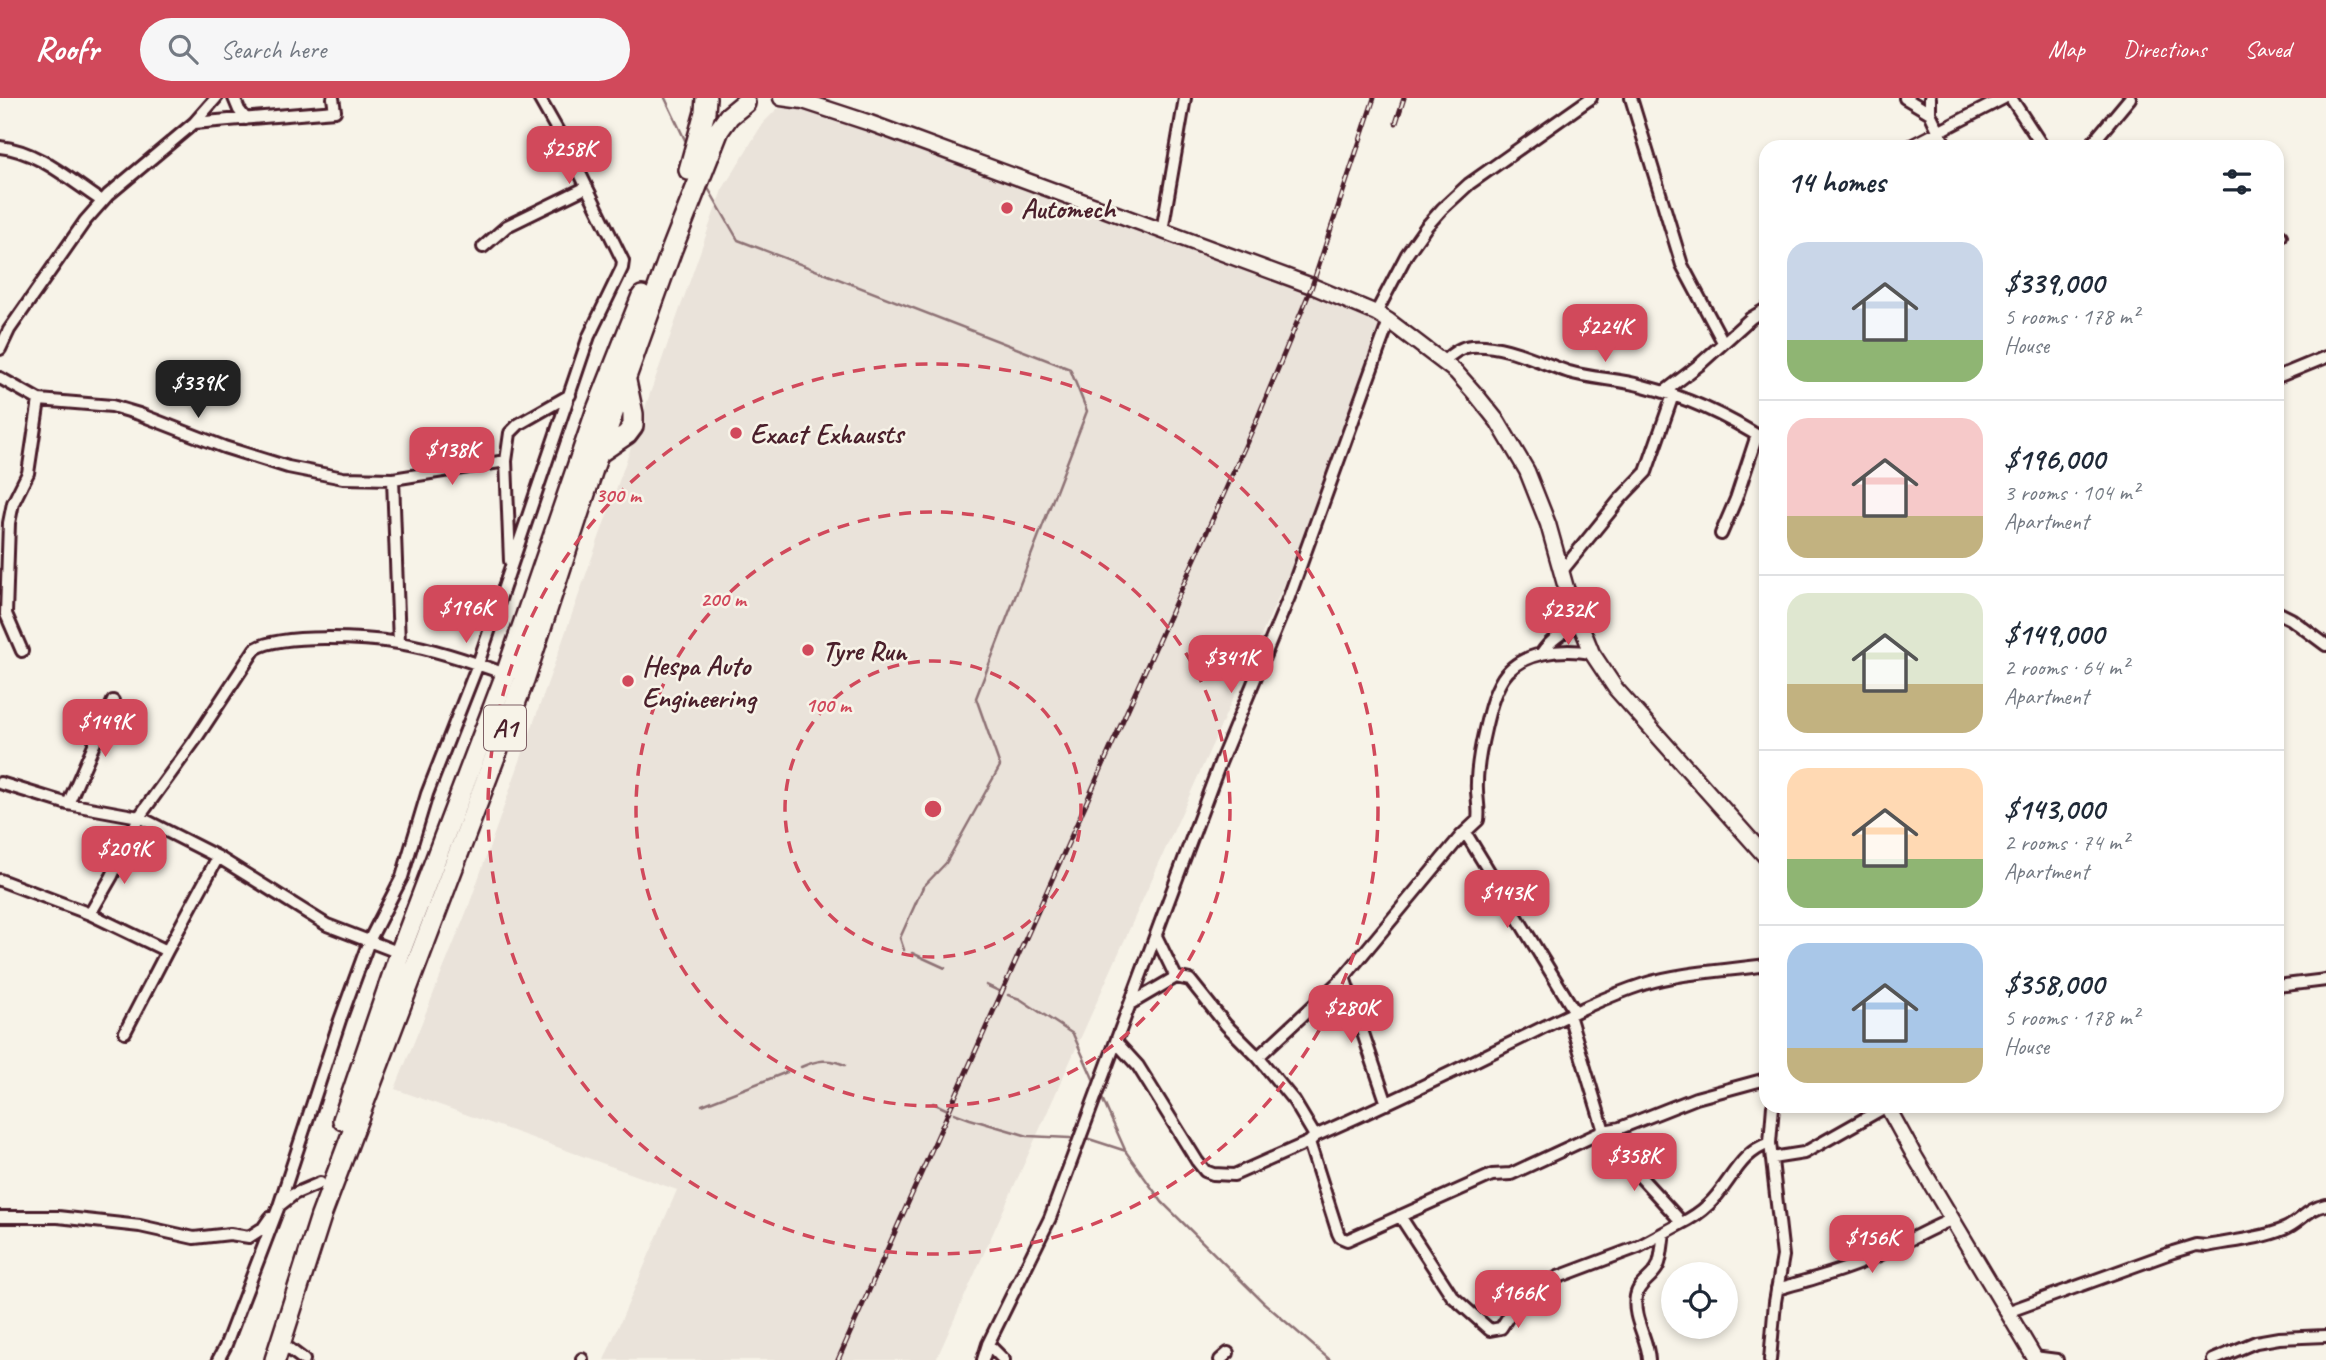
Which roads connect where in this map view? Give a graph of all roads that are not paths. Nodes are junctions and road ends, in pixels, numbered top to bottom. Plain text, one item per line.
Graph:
1 (216, 98) edge
2 (234, 98) edge
3 (333, 98) edge
4 (539, 98) edge
5 (706, 98) edge
6 (712, 98) edge
7 (781, 98) edge
8 (1185, 98) edge
9 (1591, 98) edge
10 (1631, 98) edge
11 (1905, 98) edge
12 (1930, 98) edge
13 (2004, 98) edge
14 (2011, 98) edge
15 (2130, 98) edge
16 (801, 99) edge
17 (748, 100) edge
18 (1930, 113) junction
19 (246, 119) junction
20 (194, 123) junction
21 (1937, 130) junction
22 (1921, 140) edge
23 (1942, 140) edge
24 (2038, 140) edge
25 (2095, 140) edge
26 (0, 147) edge
27 (587, 187) junction
28 (102, 201) junction
29 (1161, 231) junction
30 (483, 247) dead end
31 (1376, 313) junction
32 (1759, 313) edge
33 (1389, 321) junction
34 (5, 328) edge
35 (1723, 342) junction
36 (0, 349) edge
37 (2326, 357) edge
38 (1443, 362) junction
39 (2284, 374) edge
40 (0, 378) edge
41 (1668, 393) junction
42 (570, 395) junction
43 (39, 400) junction
44 (1759, 437) edge
45 (1759, 443) edge
46 (506, 461) junction
47 (393, 479) junction
48 (1721, 534) dead end
49 (511, 567) junction
50 (1561, 572) junction
51 (2284, 616) edge
52 (1580, 624) junction
53 (399, 643) junction
54 (2326, 645) edge
55 (22, 651) dead end
56 (1592, 653) junction
57 (1541, 654) junction
58 (478, 664) junction
59 (515, 677) junction
60 (113, 701) dead end
61 (0, 783) edge
62 (68, 804) junction
63 (139, 817) junction
64 (1465, 832) junction
65 (1759, 849) edge
66 (218, 857) junction
67 (0, 880) edge
68 (90, 914) junction
69 (1156, 936) junction
70 (369, 941) junction
71 (167, 951) junction
72 (400, 953) junction
73 (1759, 966) edge
74 (1176, 977) junction
75 (1344, 977) junction
76 (2326, 980) edge
77 (2284, 985) edge
78 (1130, 1004) junction
79 (1572, 1013) junction
80 (125, 1032) dead end
81 (1116, 1042) junction
82 (1258, 1057) junction
83 (1759, 1081) edge
84 (1387, 1104) junction
85 (1772, 1113) edge
86 (1875, 1113) edge
87 (1891, 1113) edge
88 (1604, 1131) junction
89 (1312, 1139) junction
90 (1770, 1143) junction
91 (1772, 1158) junction
92 (320, 1183) junction
93 (2326, 1205) edge
94 (279, 1206) junction
95 (1400, 1216) junction
96 (0, 1217) edge
97 (1952, 1219) junction
98 (1680, 1224) junction
99 (1664, 1233) junction
100 (1777, 1289) junction
101 (2007, 1312) junction
102 (2326, 1336) edge
103 (988, 1344) junction
104 (277, 1351) edge
105 (2035, 1359) edge
106 (218, 1360) edge
107 (263, 1360) edge
108 (304, 1360) edge
109 (983, 1360) edge
110 (1004, 1360) edge
111 (1650, 1360) edge
112 (1770, 1360) edge
113 (2057, 1360) edge
114 (2213, 1360) edge

1 - 20 street
2 - 19 street
3 - 19 street
4 - 27 street
5 - 59 highway, A1
6 - 17 highway, A1
7 - 16 street
8 - 29 street
9 - 31 street
10 - 35 street
11 - 18 street
12 - 18 street
13 - 21 street
14 - 24 street
15 - 25 street
16 - 29 street
17 - 59 highway, A1
18 - 21 street
19 - 20 street
20 - 28 street
21 - 22 street
21 - 23 street
26 - 28 street
27 - 30 street
27 - 42 street
28 - 34 street
29 - 31 street
31 - 33 street
32 - 35 street
33 - 38 street
33 - 69 street
34 - 36 street
35 - 41 street
37 - 39 street
38 - 41 street
38 - 50 street
40 - 43 street
41 - 44 street
41 - 50 street
42 - 46 street
42 - 49 street
43 - 47 street
43 - 55 street
45 - 48 street
46 - 47 street
46 - 49 street
47 - 53 street
49 - 58 street
50 - 52 street
51 - 54 street
52 - 56 street
52 - 57 street
53 - 58 street
53 - 63 street
56 - 57 street
56 - 65 street
57 - 64 street
58 - 59 street
58 - 70 street
59 - 72 highway, A1
59 - 104 highway, A1
60 - 62 street
61 - 62 street
62 - 63 street
63 - 66 street
63 - 68 street
64 - 75 street
64 - 79 street
66 - 70 street
66 - 71 street
67 - 68 street
68 - 71 street
69 - 74 street
69 - 78 street
70 - 72 street
70 - 94 street
71 - 80 street
72 - 92 highway, A1
73 - 79 street
74 - 78 street
74 - 82 street
75 - 82 street
75 - 84 street
76 - 77 street
78 - 81 street
79 - 84 street
79 - 88 street
81 - 89 street
81 - 103 street
82 - 89 street
83 - 88 street
84 - 89 street
85 - 90 street
86 - 91 street
87 - 97 street
88 - 95 street
88 - 98 street
89 - 95 street
90 - 91 street
90 - 98 street
91 - 100 street
92 - 94 street
92 - 107 highway, A1
93 - 101 street
94 - 96 street
94 - 106 street
95 - 99 street
97 - 100 street
97 - 101 street
98 - 99 street
99 - 111 street
100 - 112 street
101 - 105 street
102 - 114 street
103 - 109 street
103 - 110 street
104 - 108 street
105 - 113 street

